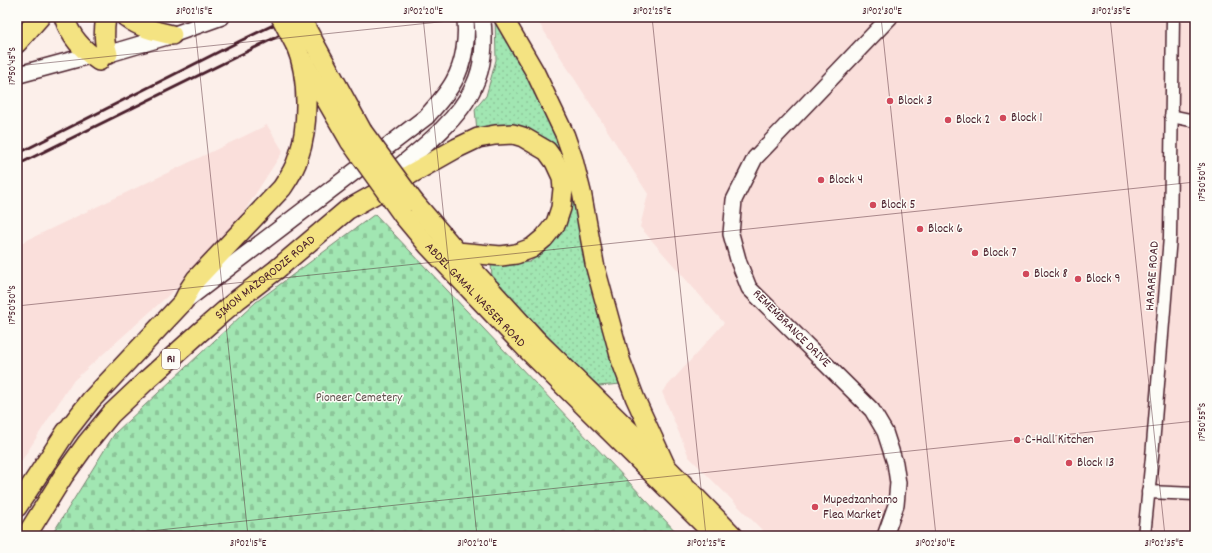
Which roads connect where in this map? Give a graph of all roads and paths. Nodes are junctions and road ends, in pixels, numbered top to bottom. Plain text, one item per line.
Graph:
1 (40, 17) edge
2 (64, 17) edge
3 (106, 17) edge
4 (126, 17) edge
5 (222, 17) edge
6 (281, 17) edge
7 (300, 17) edge
8 (465, 17) edge
9 (482, 17) edge
10 (503, 17) edge
11 (890, 17) edge
12 (1172, 17) edge
13 (172, 35) junction
14 (17, 43) edge
15 (302, 47) junction
16 (99, 57) junction
17 (17, 75) edge
18 (17, 86) edge
19 (1171, 116) junction
20 (1195, 121) edge
21 (409, 209) junction
22 (347, 210) junction
23 (457, 252) junction
24 (183, 302) junction
25 (666, 466) junction
26 (1148, 492) junction
27 (1195, 494) edge
28 (17, 507) edge
29 (26, 536) edge
30 (715, 536) edge
31 (734, 536) edge
32 (885, 536) edge
33 (1144, 536) edge

1 - 14 highway
2 - 16 highway
3 - 16 highway
4 - 13 highway
5 - 13 street
6 - 15 highway, ABDEL GAMAL NASSER ROAD, bridge
7 - 15 highway, ABDEL GAMAL NASSER ROAD, bridge
8 - 24 main road, R1
9 - 22 main road, SIMON MAZORODZE ROAD / R1
10 - 25 main road
11 - 32 street, REMEMBRANCE DRIVE
12 - 19 street, HARARE ROAD
13 - 16 main road
15 - 21 highway, ABDEL GAMAL NASSER ROAD, bridge
15 - 24 highway
16 - 17 main road
16 - 18 main road
19 - 20 street
19 - 26 street, HARARE ROAD
21 - 23 highway, ABDEL GAMAL NASSER ROAD
21 - 30 main road, ABDEL GAMAL NASSER ROAD
22 - 23 highway
22 - 29 highway, SIMON MAZORODZE ROAD / R1
23 - 25 main road, ABDEL GAMAL NASSER ROAD
24 - 28 highway, R1
25 - 31 main road, ABDEL GAMAL NASSER ROAD
26 - 27 street
26 - 33 street, HARARE ROAD

